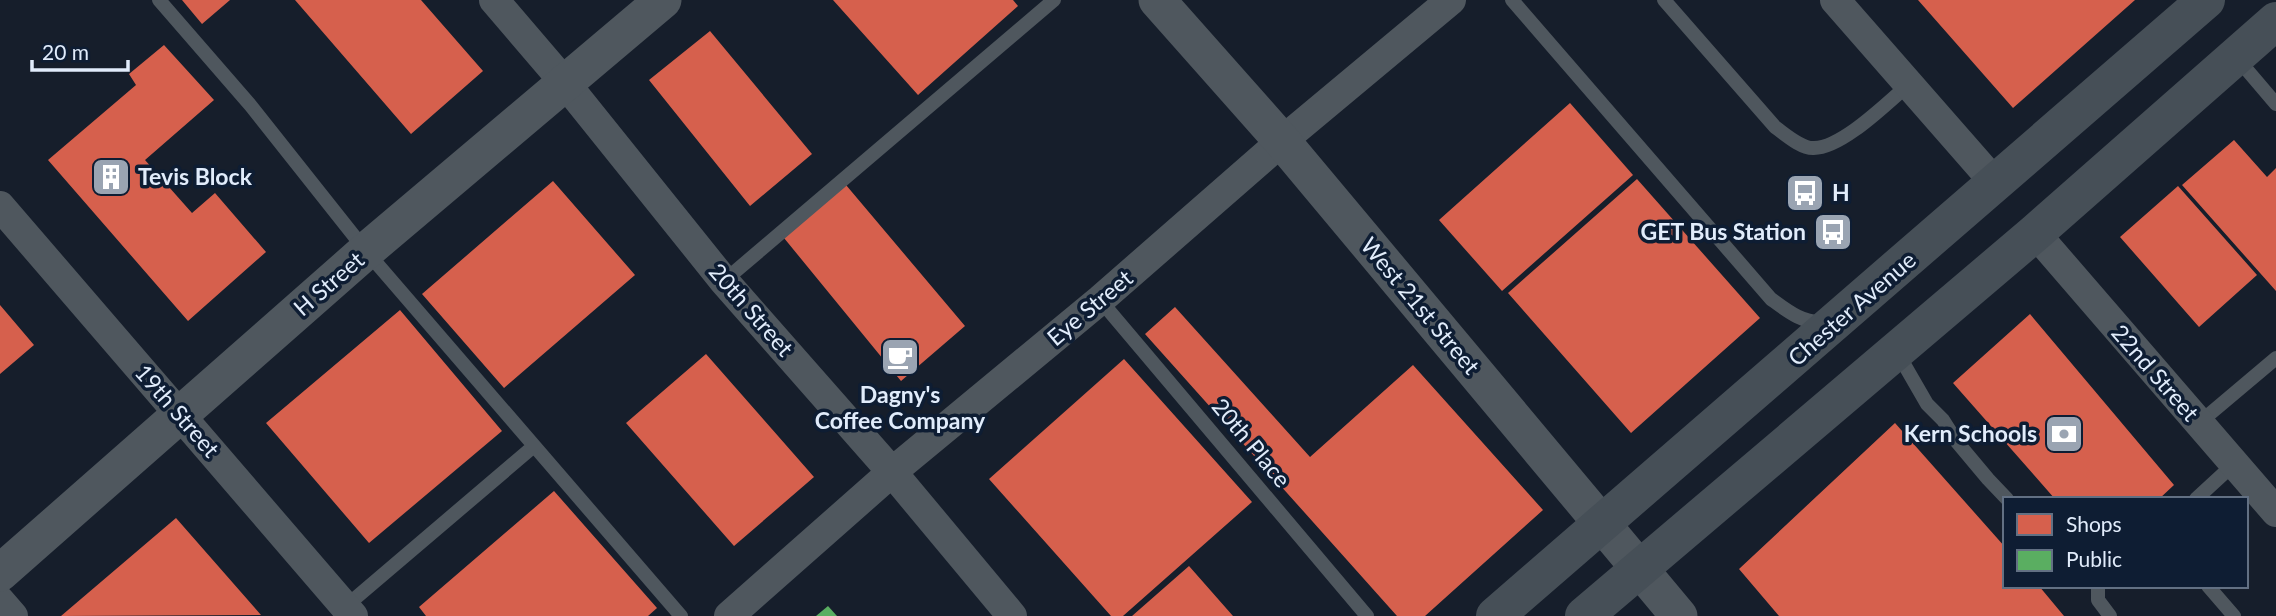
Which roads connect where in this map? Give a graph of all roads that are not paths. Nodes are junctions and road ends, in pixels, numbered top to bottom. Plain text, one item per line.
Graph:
1 (159, 0) edge
2 (494, 0) edge
3 (663, 0) edge
4 (1054, 0) edge
5 (1157, 0) edge
6 (1451, 0) edge
7 (1512, 0) edge
8 (1664, 0) edge
9 (2206, 0) edge
10 (1839, 2) edge
11 (2276, 21) edge
12 (2236, 57) junction
13 (565, 83) junction
14 (1908, 85) junction
15 (2276, 104) edge
16 (1282, 141) junction
17 (1996, 184) junction
18 (0, 206) edge
19 (2035, 233) junction
20 (366, 251) junction
21 (724, 281) junction
22 (1100, 300) junction
23 (1839, 320) junction
24 (1897, 351) junction
25 (2276, 358) edge
26 (179, 414) junction
27 (2199, 424) junction
28 (534, 446) junction
29 (2234, 464) junction
30 (892, 472) junction
31 (2005, 497) edge
32 (2198, 497) edge
33 (2276, 512) edge
34 (1603, 525) junction
35 (1639, 568) junction
36 (0, 573) edge
37 (2098, 588) edge
38 (2210, 588) edge
39 (0, 601) edge
40 (349, 611) edge
41 (13, 616) edge
42 (681, 616) edge
43 (729, 616) edge
44 (1012, 616) edge
45 (1367, 616) edge
46 (1495, 616) edge
47 (1584, 616) edge
48 (1679, 616) edge
49 (2110, 616) edge
50 (2234, 616) edge

1 - 20 lane
2 - 13 street, 20th Street
3 - 13 street, H Street
4 - 21 lane
5 - 16 street, West 21st Street
6 - 16 street, Eye Street
7 - 23 lane
8 - 14 lane
9 - 17 main road, Chester Avenue
10 - 14 street
11 - 12 main road
12 - 15 lane
12 - 19 main road
13 - 20 street, H Street
13 - 21 street, 20th Street
14 - 17 street
16 - 22 street, Eye Street
16 - 34 street, West 21st Street
17 - 23 main road, Chester Avenue
18 - 26 street, 19th Street
19 - 24 main road
19 - 27 street, 22nd Street
20 - 26 street, H Street
20 - 28 lane
21 - 30 street, 20th Street
22 - 30 street, Eye Street
22 - 45 lane, 20th Place
23 - 34 main road, Chester Avenue
24 - 31 lane
24 - 35 main road
25 - 27 lane
26 - 36 street, H Street
26 - 40 street, 19th Street
27 - 29 street, 22nd Street
28 - 40 lane
28 - 42 lane
29 - 32 lane
29 - 33 street, 22nd Street
30 - 43 street, Eye Street
30 - 44 street, 20th Street
34 - 35 street, West 21st Street
34 - 46 main road, Chester Avenue
35 - 47 main road
35 - 48 street, West 21st Street
37 - 49 lane
38 - 50 lane
39 - 41 street

